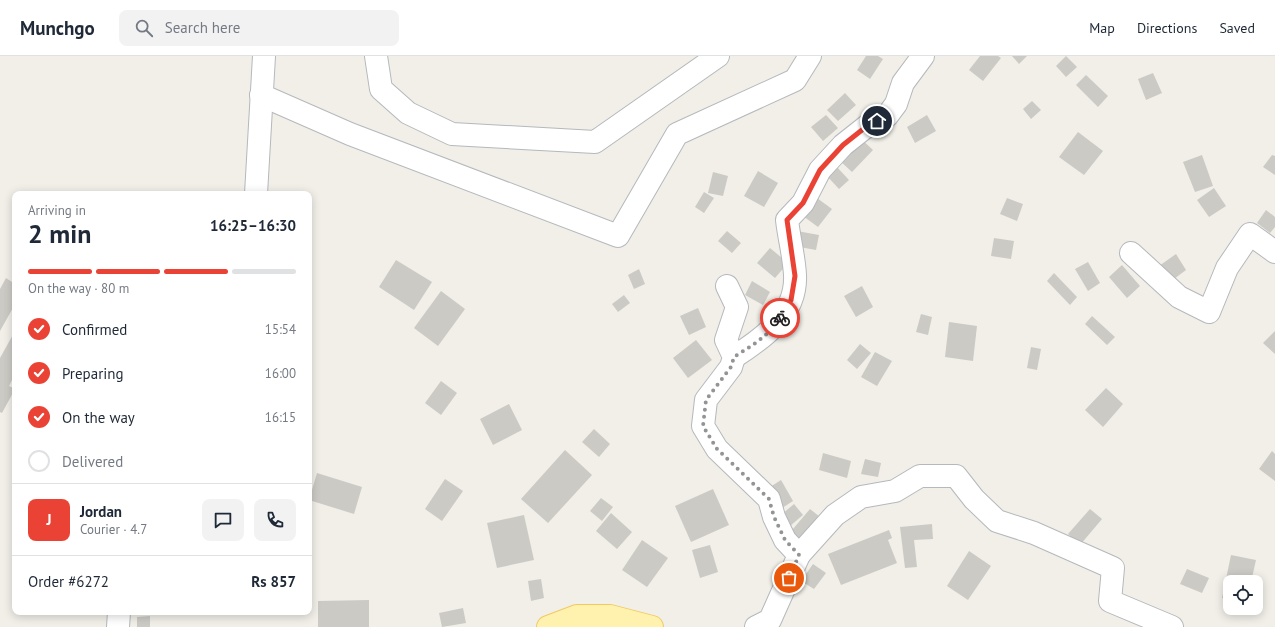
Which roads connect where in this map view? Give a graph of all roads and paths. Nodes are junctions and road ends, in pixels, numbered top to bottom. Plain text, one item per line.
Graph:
1 (264, 56) edge
2 (376, 56) edge
3 (718, 56) edge
4 (810, 56) edge
5 (922, 56) edge
6 (261, 95) junction
7 (256, 191) edge
8 (1275, 252) edge
9 (1131, 253) dead end
10 (727, 286) dead end
11 (734, 357) junction
12 (799, 555) junction
13 (119, 615) edge
14 (118, 627) edge
15 (548, 627) edge
16 (652, 627) edge
17 (756, 627) edge
18 (1172, 627) edge

1 - 6 street
2 - 3 street
4 - 6 street
5 - 11 street
6 - 7 street
8 - 9 street
10 - 11 street
11 - 12 street
12 - 17 street
12 - 18 street
13 - 14 street
15 - 16 main road

